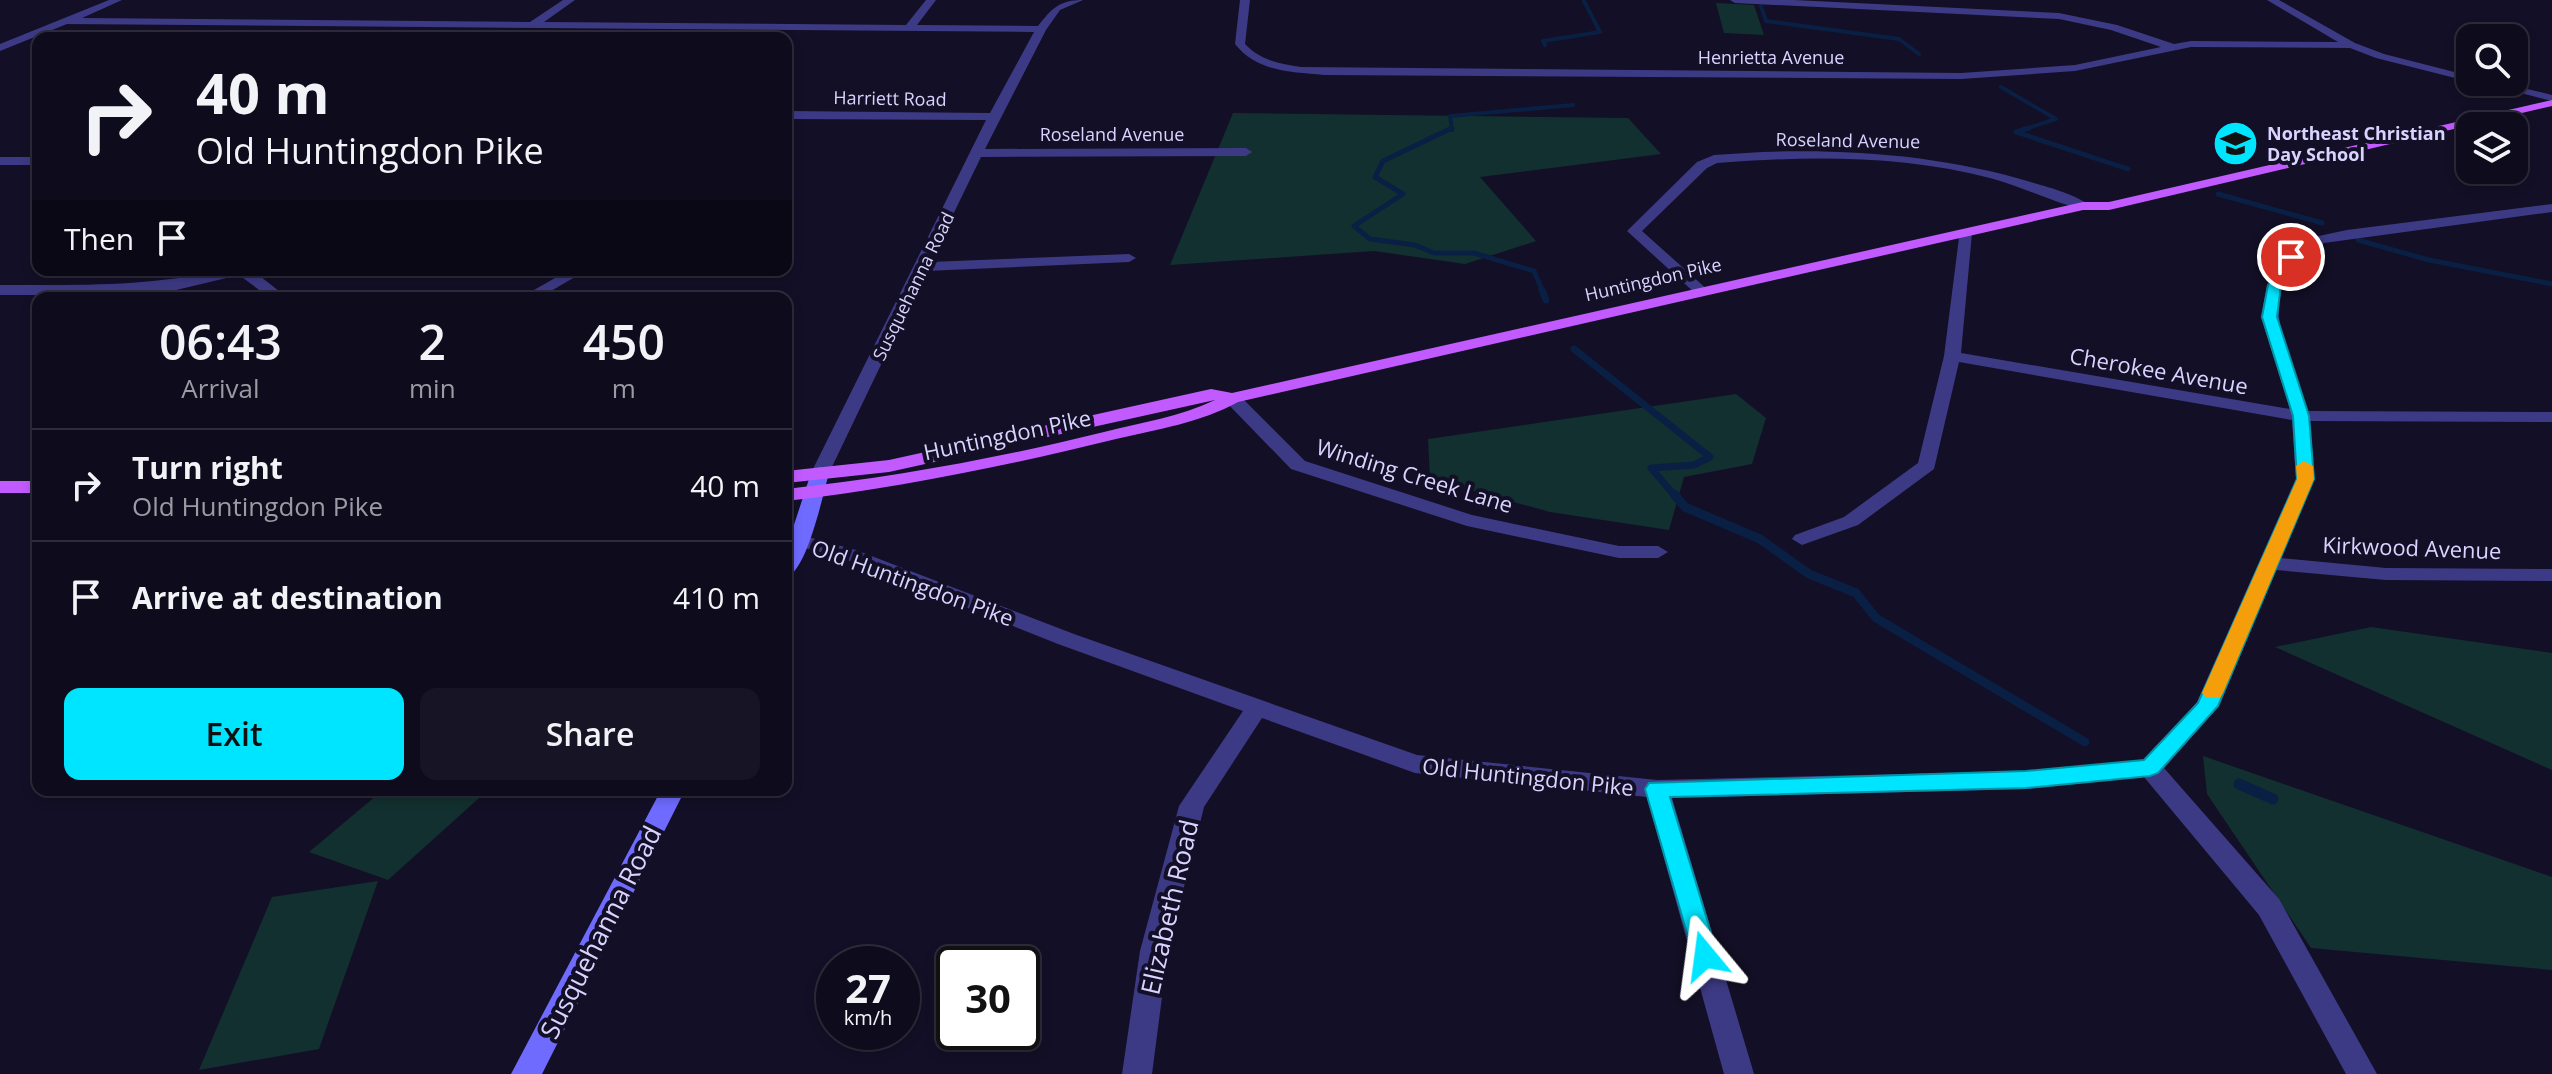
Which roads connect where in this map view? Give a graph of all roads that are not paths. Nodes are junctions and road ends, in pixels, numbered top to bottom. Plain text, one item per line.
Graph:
1 (117, 0) edge
2 (570, 0) edge
3 (931, 0) edge
4 (1078, 0) edge
5 (1245, 0) edge
6 (1735, 0) edge
7 (2272, 0) edge
8 (66, 21) junction
9 (532, 25) junction
10 (909, 28) junction
11 (1041, 29) junction
12 (39, 32) edge
13 (32, 35) edge
14 (2351, 45) junction
15 (2171, 47) junction
16 (0, 48) edge
17 (2456, 76) edge
18 (2552, 92) edge
19 (2528, 93) edge
20 (2537, 95) junction
21 (2552, 100) edge
22 (792, 115) edge
23 (994, 117) junction
24 (1246, 152) dead end
25 (978, 153) junction
26 (0, 161) edge
27 (32, 161) edge
28 (2083, 206) junction
29 (2552, 208) edge
30 (1965, 233) junction
31 (1129, 258) dead end
32 (922, 267) junction
33 (213, 276) edge
34 (250, 276) edge
35 (569, 276) edge
36 (0, 290) edge
37 (1701, 291) junction
38 (272, 292) edge
39 (539, 292) edge
40 (1952, 356) junction
41 (1232, 398) junction
42 (2301, 416) junction
43 (2552, 417) edge
44 (792, 478) edge
45 (818, 483) junction
46 (0, 487) edge
47 (32, 487) edge
48 (792, 493) edge
49 (793, 538) edge
50 (1802, 539) dead end
51 (1658, 552) dead end
52 (2270, 563) junction
53 (2552, 575) edge
54 (1256, 709) junction
55 (2150, 768) junction
56 (1657, 789) junction
57 (670, 796) edge
58 (526, 1074) edge
59 (1137, 1074) edge
60 (1739, 1074) edge
61 (2362, 1074) edge

1 - 8 street
2 - 9 street
3 - 10 street
4 - 11 street, Susquehanna Road
5 - 15 street, Henrietta Avenue
6 - 15 street
7 - 14 street
8 - 9 street
8 - 12 street
9 - 10 street
10 - 11 street
11 - 23 street, Susquehanna Road
13 - 16 street
14 - 15 street, Henrietta Avenue
14 - 17 street
18 - 20 main road, Huntingdon Pike
19 - 20 street
20 - 21 street
20 - 28 main road, Huntingdon Pike
21 - 28 main road, Huntingdon Pike
22 - 23 street, Harriett Road
23 - 25 street, Susquehanna Road
24 - 25 street, Roseland Avenue
25 - 32 street, Susquehanna Road
26 - 27 street
28 - 30 main road, Huntingdon Pike
28 - 37 street, Roseland Avenue
29 - 42 street
30 - 37 main road, Huntingdon Pike
30 - 40 street
31 - 32 street
32 - 45 street, Susquehanna Road
33 - 36 street
34 - 38 street
35 - 39 street
37 - 41 main road, Huntingdon Pike
40 - 42 street, Cherokee Avenue
40 - 50 street
41 - 45 main road, Huntingdon Pike
41 - 51 street, Winding Creek Lane
42 - 43 street, Cherokee Avenue
42 - 52 street
44 - 45 main road, Huntingdon Pike
45 - 48 main road, Huntingdon Pike
45 - 49 main road, Susquehanna Road
46 - 47 main road
49 - 54 street, Old Huntingdon Pike
52 - 53 street, Kirkwood Avenue
52 - 55 street
54 - 56 street, Old Huntingdon Pike
54 - 59 street, Elizabeth Road
55 - 56 street, Old Huntingdon Pike
55 - 61 street
56 - 60 street
57 - 58 main road, Susquehanna Road

